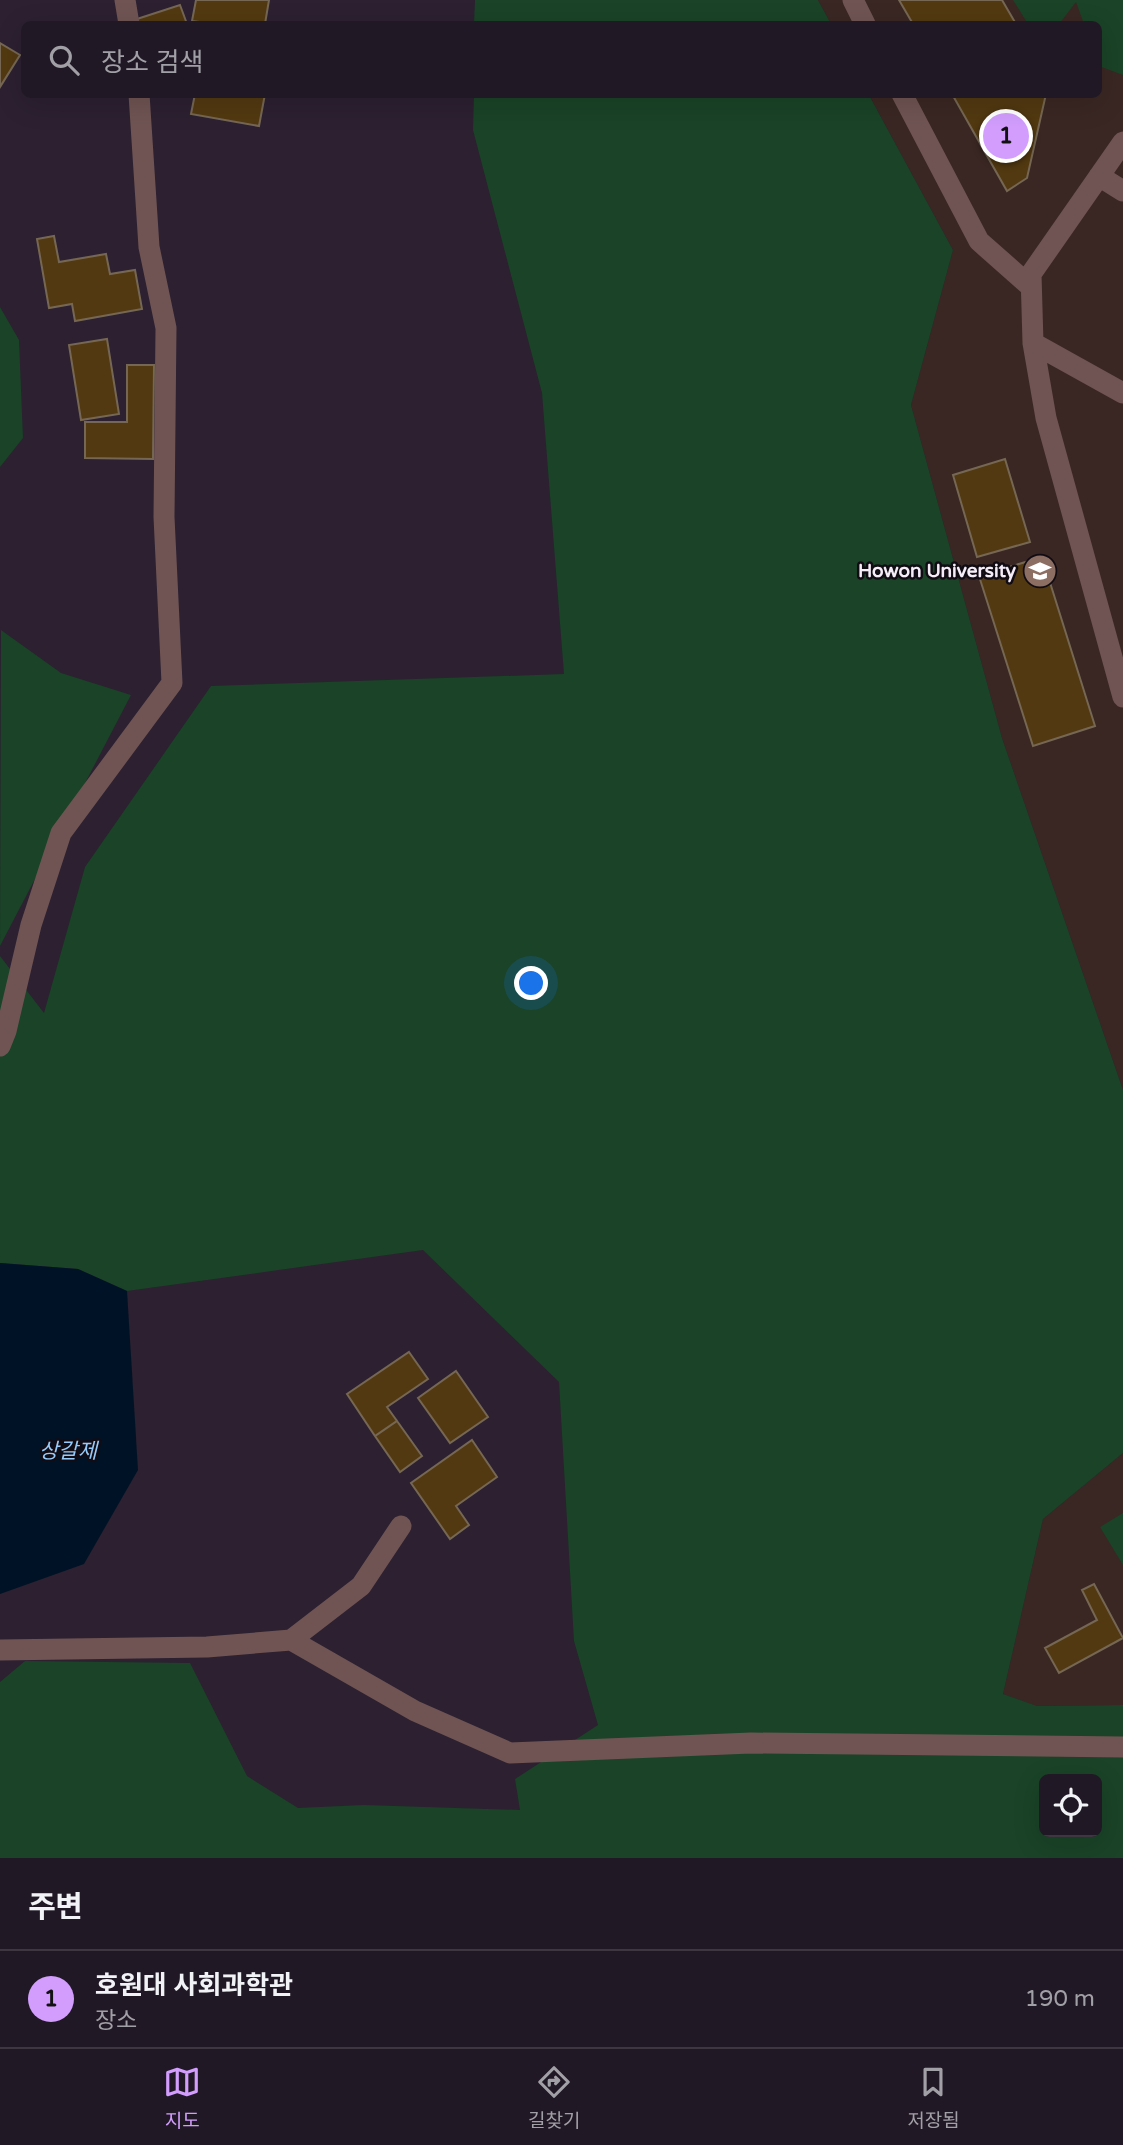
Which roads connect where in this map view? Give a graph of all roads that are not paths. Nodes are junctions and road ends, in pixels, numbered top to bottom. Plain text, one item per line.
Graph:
1 (125, 0) edge
2 (853, 0) edge
3 (128, 21) edge
4 (864, 21) edge
5 (139, 98) edge
6 (904, 98) edge
7 (1123, 142) edge
8 (1099, 176) junction
9 (1123, 191) edge
10 (1031, 287) junction
11 (1033, 343) junction
12 (1123, 393) edge
13 (1123, 697) edge
14 (0, 1046) edge
15 (401, 1526) dead end
16 (291, 1640) junction
17 (0, 1650) edge
18 (1123, 1747) edge

1 - 3 street
2 - 4 street
5 - 14 street
6 - 10 street
7 - 8 street
8 - 9 street
8 - 10 street
10 - 11 street
11 - 12 street
11 - 13 street
15 - 16 street
16 - 17 street
16 - 18 street

